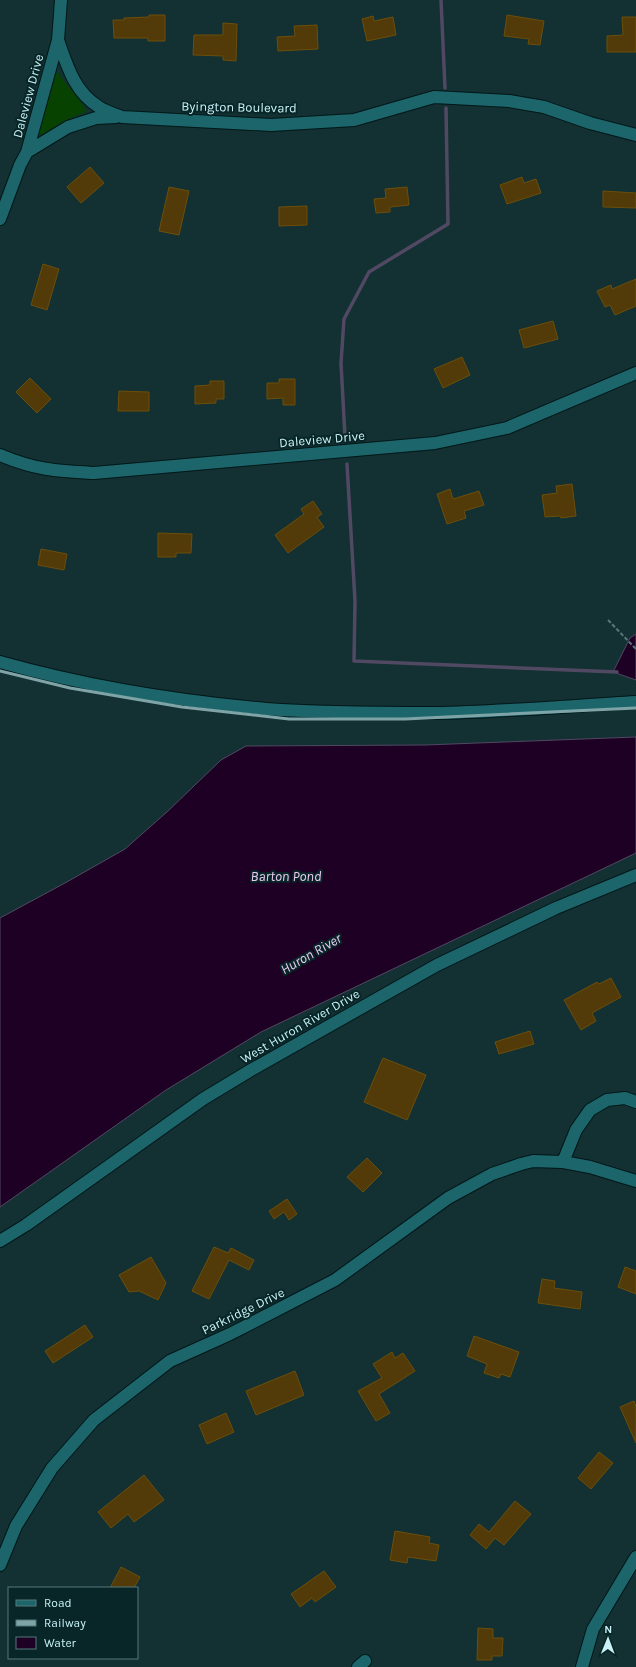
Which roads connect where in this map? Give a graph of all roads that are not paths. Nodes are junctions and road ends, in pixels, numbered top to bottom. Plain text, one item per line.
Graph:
1 (62, 0) edge
2 (58, 40) junction
3 (122, 117) junction
4 (636, 136) edge
5 (27, 152) junction
6 (0, 219) edge
7 (636, 373) edge
8 (0, 455) edge
9 (0, 662) edge
10 (636, 702) edge
11 (636, 874) edge
12 (636, 1102) edge
13 (563, 1162) junction
14 (636, 1181) edge
15 (0, 1241) edge
16 (636, 1557) edge
17 (0, 1565) edge
18 (582, 1667) edge

1 - 2 street, Daleview Drive
2 - 3 street, Byington Boulevard
2 - 5 street, Daleview Drive
3 - 4 street, Byington Boulevard
3 - 5 street, Byington Boulevard
5 - 6 street, Daleview Drive
7 - 8 street, Daleview Drive
9 - 10 street
11 - 15 street, West Huron River Drive
12 - 13 street
13 - 14 street, Parkridge Drive
13 - 17 street, Parkridge Drive
16 - 18 street

